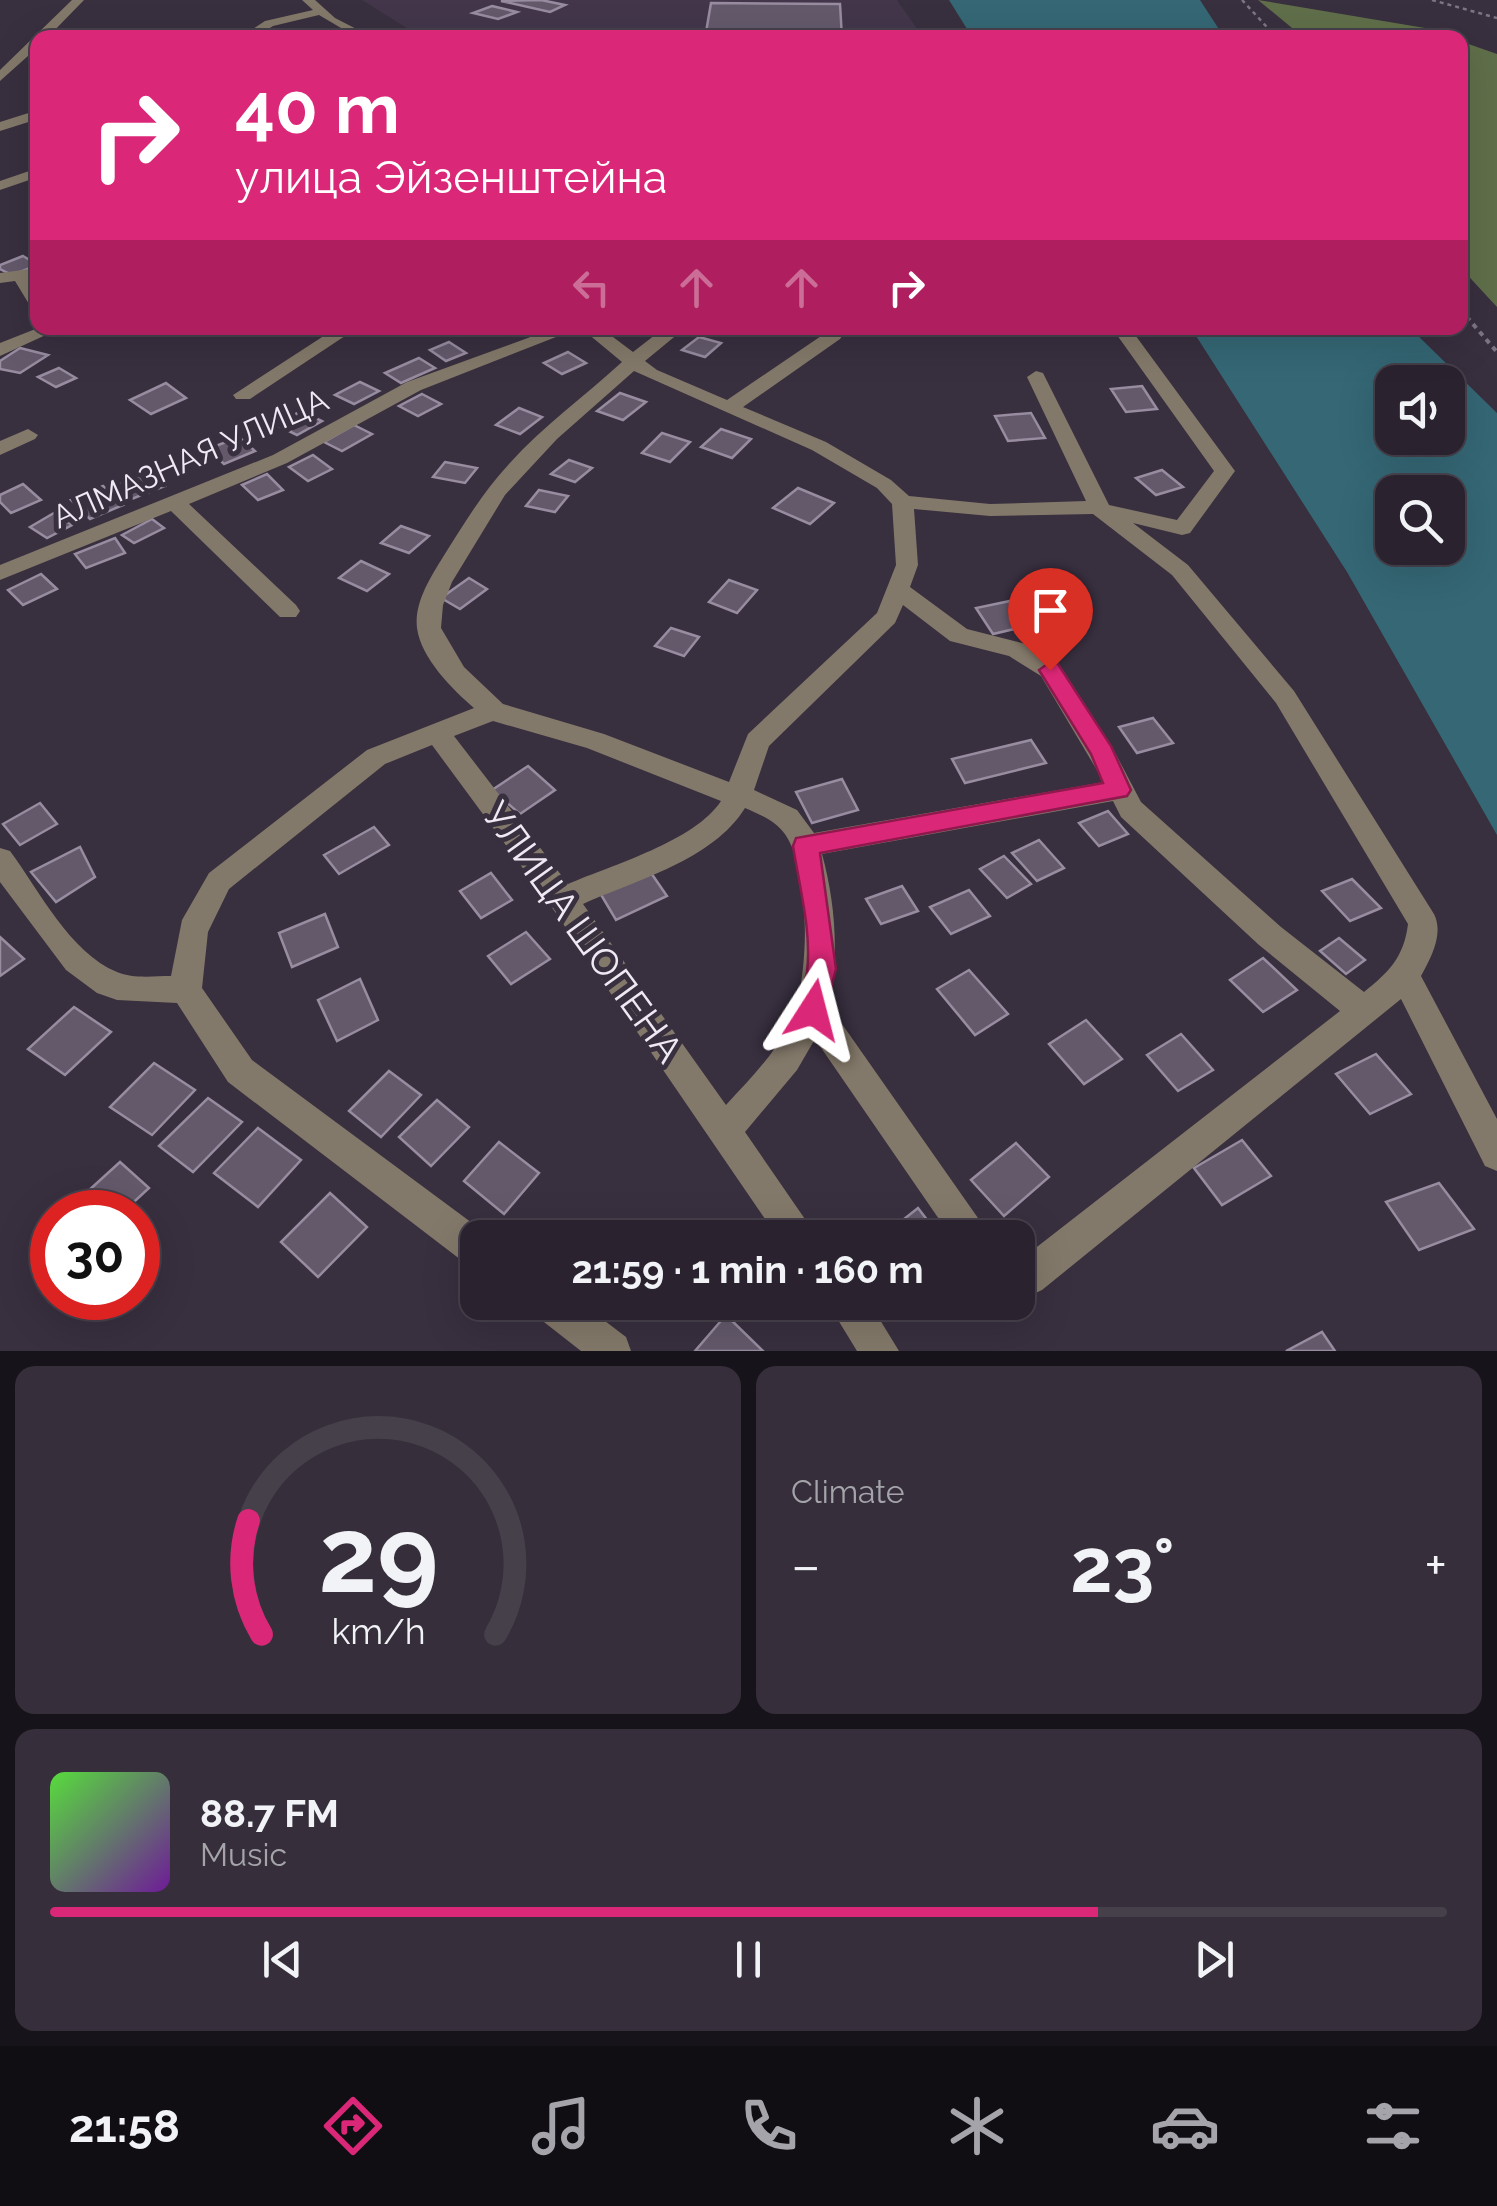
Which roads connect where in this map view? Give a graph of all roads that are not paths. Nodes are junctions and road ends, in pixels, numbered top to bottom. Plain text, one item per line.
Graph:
1 (78, 0) edge
2 (308, 0) edge
3 (318, 12) junction
4 (48, 30) edge
5 (258, 30) edge
6 (353, 30) edge
7 (30, 48) edge
8 (0, 77) edge
9 (30, 117) edge
10 (0, 128) edge
11 (30, 175) edge
12 (0, 186) edge
13 (29, 276) edge
14 (0, 278) edge
15 (35, 335) edge
16 (337, 335) edge
17 (551, 335) edge
18 (600, 335) edge
19 (664, 335) edge
20 (833, 335) edge
21 (1126, 335) edge
22 (0, 350) edge
23 (632, 363) junction
24 (1036, 377) dead end
25 (243, 395) dead end
26 (730, 407) junction
27 (28, 436) dead end
28 (0, 448) edge
29 (174, 502) junction
30 (903, 502) junction
31 (1101, 510) junction
32 (0, 573) edge
33 (900, 590) junction
34 (288, 611) dead end
35 (494, 710) junction
36 (439, 735) junction
37 (1118, 790) junction
38 (738, 796) junction
39 (806, 846) junction
40 (0, 859) edge
41 (563, 900) junction
42 (1404, 974) junction
43 (186, 989) junction
44 (813, 1010) junction
45 (1364, 1011) junction
46 (724, 1131) junction
47 (1497, 1154) edge
48 (787, 1220) edge
49 (961, 1220) edge
50 (460, 1236) edge
51 (1035, 1273) edge
52 (572, 1320) edge
53 (858, 1320) edge
54 (612, 1351) edge
55 (880, 1351) edge

1 - 4 street
2 - 3 street
3 - 5 street
3 - 6 street
7 - 8 street
9 - 10 street
11 - 12 street
13 - 14 street
15 - 22 street
16 - 25 street
17 - 29 street, АЛМАЗНАЯ УЛИЦА
18 - 23 street
19 - 23 street
20 - 26 street
21 - 31 street
23 - 26 street
23 - 35 street
24 - 31 street
26 - 30 street
27 - 28 street
29 - 32 street, АЛМАЗНАЯ УЛИЦА
29 - 34 street
30 - 31 street
30 - 33 street
31 - 42 street
33 - 37 street
33 - 38 street
35 - 36 street
35 - 38 street
36 - 41 street, УЛИЦА ШОПЕНА
36 - 43 street
37 - 39 street
37 - 45 street
38 - 39 street
38 - 41 street
39 - 44 street
40 - 43 street
41 - 46 street, УЛИЦА ШОПЕНА
42 - 45 street
42 - 47 street
43 - 50 street
44 - 46 street
44 - 49 street
45 - 51 street
46 - 48 street, УЛИЦА ШОПЕНА
52 - 54 street
53 - 55 street

